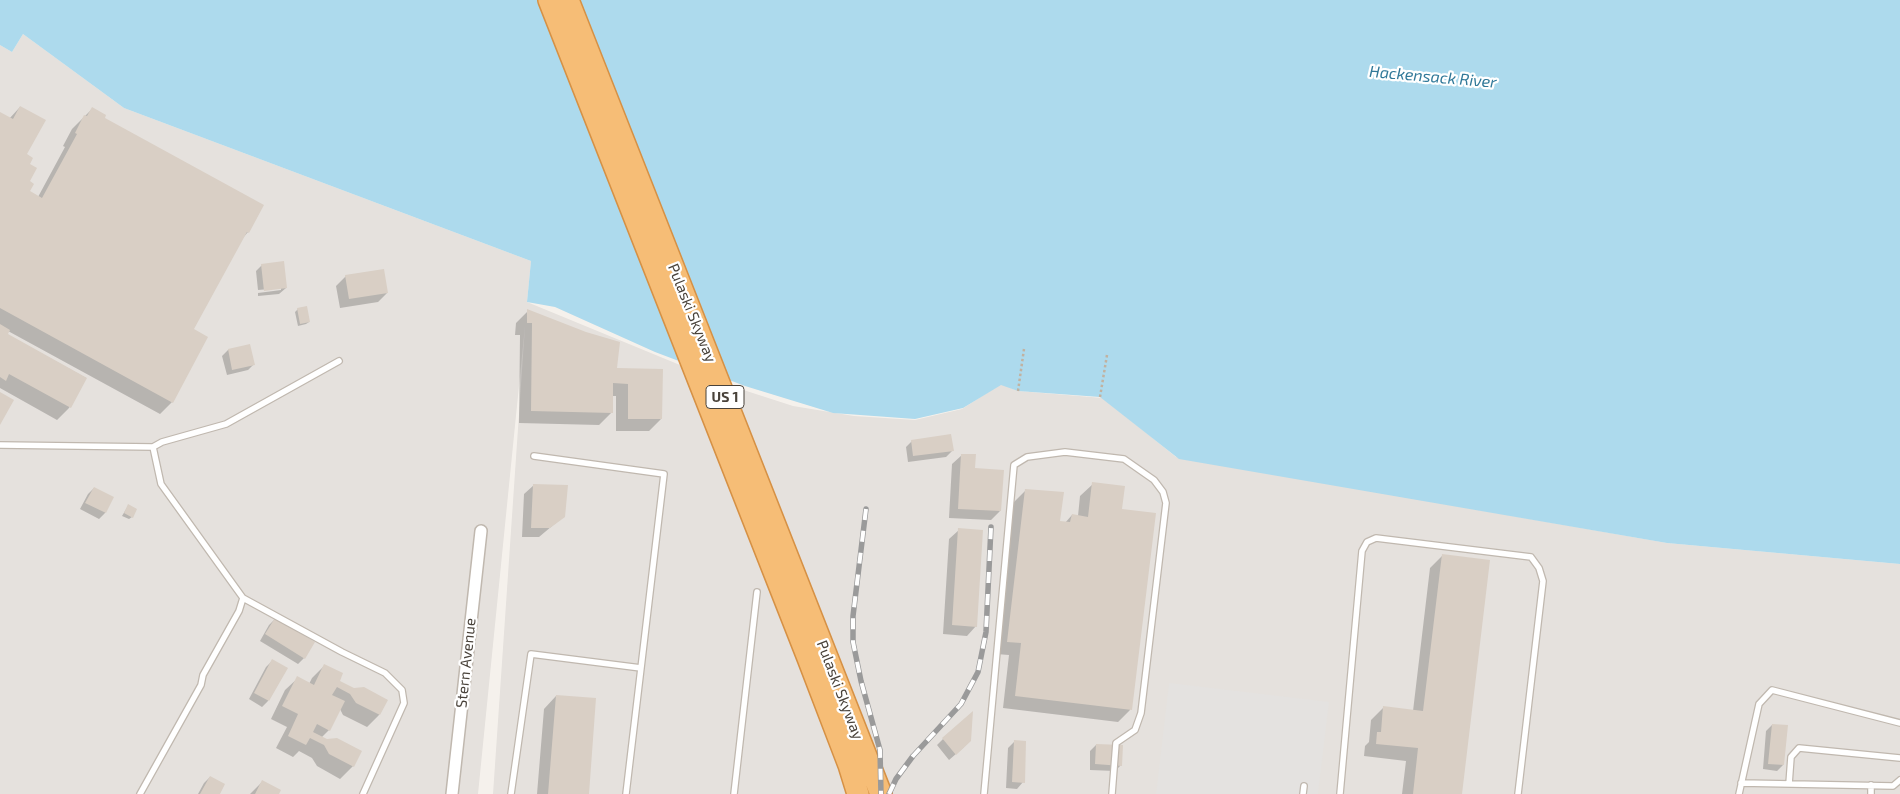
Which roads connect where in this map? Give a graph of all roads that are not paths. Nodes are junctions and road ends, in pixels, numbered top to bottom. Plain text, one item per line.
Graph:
1 (549, 0) edge
2 (568, 0) edge
3 (339, 361) dead end
4 (0, 446) edge
5 (153, 447) junction
6 (534, 456) dead end
7 (481, 531) dead end
8 (757, 592) dead end
9 (243, 598) junction
10 (640, 668) junction
11 (1900, 723) edge
12 (1900, 758) edge
13 (1900, 780) edge
14 (1741, 783) junction
15 (1789, 784) junction
16 (1871, 785) junction
17 (1304, 786) dead end
18 (140, 794) edge
19 (363, 794) edge
20 (452, 794) edge
21 (511, 794) edge
22 (626, 794) edge
23 (734, 794) edge
24 (858, 794) edge
25 (881, 794) edge
26 (984, 794) edge
27 (1112, 794) edge
28 (1303, 794) edge
29 (1340, 794) edge
30 (1518, 794) edge
31 (1739, 794) edge
32 (1871, 794) edge

1 - 24 highway, Pulaski Skyway / US 1
2 - 25 highway, Pulaski Skyway / US 1
3 - 5 lane
4 - 5 lane
5 - 9 lane
6 - 10 lane
7 - 20 street, Stern Avenue
8 - 23 lane
9 - 18 lane
9 - 19 lane
10 - 21 lane
10 - 22 lane
11 - 14 lane
12 - 15 lane
13 - 16 lane
14 - 15 lane
14 - 31 lane
15 - 16 lane
16 - 32 lane
17 - 28 lane
26 - 27 lane
29 - 30 lane

